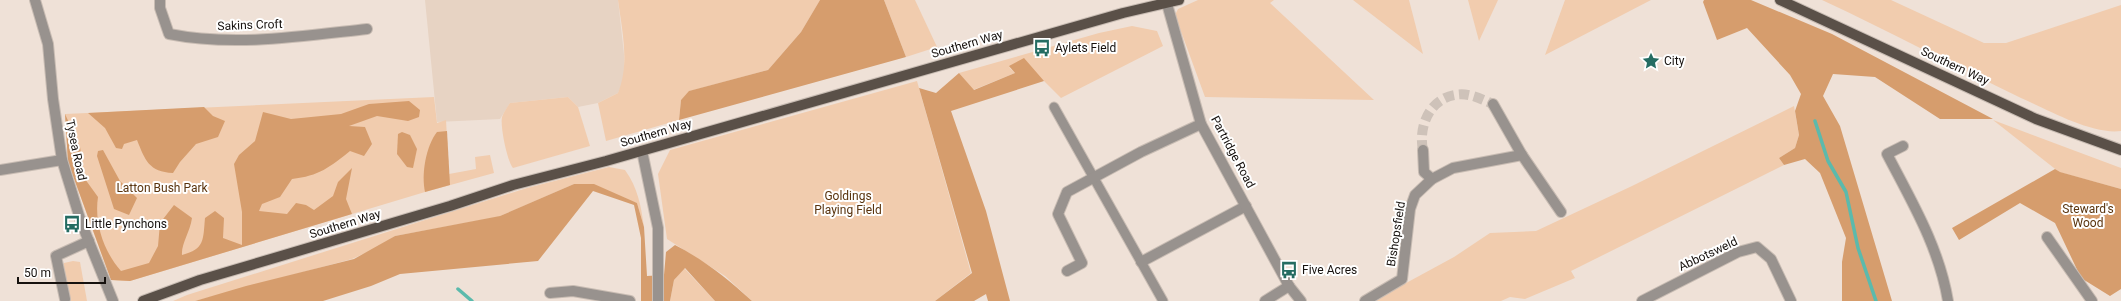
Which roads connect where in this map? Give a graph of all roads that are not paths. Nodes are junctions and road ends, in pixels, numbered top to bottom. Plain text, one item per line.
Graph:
1 (35, 0) edge
2 (160, 0) edge
3 (1179, 0) edge
4 (1780, 0) edge
5 (1167, 4) junction
6 (367, 29) dead end
7 (1493, 104) tunnel mouth
8 (1054, 107) dead end
9 (1202, 124) junction
10 (1903, 146) dead end
11 (1423, 150) tunnel mouth
12 (2121, 150) edge
13 (642, 151) junction
14 (1522, 155) junction
15 (62, 160) junction
16 (0, 170) edge
17 (1094, 178) junction
18 (1432, 179) junction
19 (1246, 206) junction
20 (1561, 212) dead end
21 (2047, 237) dead end
22 (89, 241) junction
23 (1141, 262) junction
24 (1067, 271) dead end
25 (1289, 286) junction
26 (550, 293) dead end
27 (1659, 297) edge
28 (65, 299) dead end
29 (113, 301) edge
30 (143, 301) edge
31 (630, 301) edge
32 (658, 301) edge
33 (1163, 301) edge
34 (1265, 301) edge
35 (1302, 301) edge
36 (1365, 301) edge
37 (1642, 301) edge
38 (1791, 301) edge
39 (1948, 301) edge
40 (2092, 301) edge

1 - 15 street, Tysea Road
2 - 6 street, Sakins Croft
3 - 5 main road, Southern Way
4 - 12 main road, Southern Way
5 - 9 street, Partridge Road
5 - 13 main road, Southern Way
7 - 14 street
8 - 17 street
9 - 17 street
9 - 19 street, Partridge Road
10 - 39 street
11 - 18 street
13 - 30 main road, Southern Way
13 - 32 street
14 - 18 street, Bishopsfield
14 - 20 street
15 - 16 street
15 - 22 street, Tysea Road
17 - 23 street
17 - 24 street
18 - 36 street, Bishopsfield
19 - 23 street
19 - 25 street, Partridge Road
21 - 40 street
22 - 28 street
22 - 29 street, Tysea Road
23 - 33 street
25 - 34 street
25 - 35 street, Partridge Road
26 - 31 street
27 - 37 street, Abbotsweld
27 - 38 street, Abbotsweld

